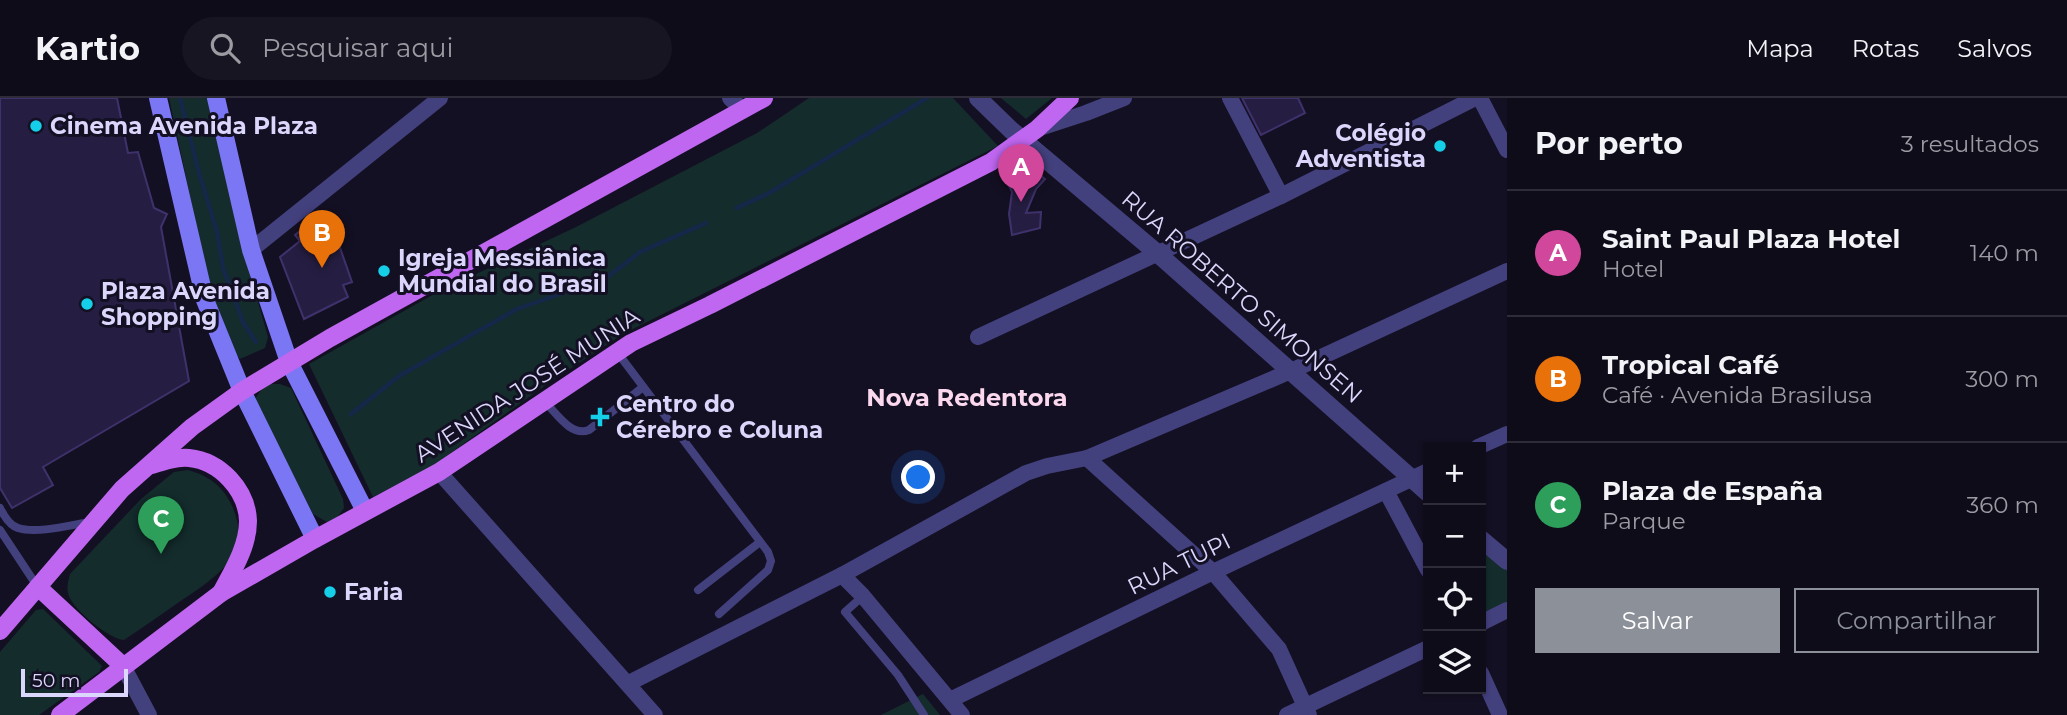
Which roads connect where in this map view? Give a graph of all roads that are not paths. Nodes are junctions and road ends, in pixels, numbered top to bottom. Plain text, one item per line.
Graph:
1 (158, 98) edge
2 (216, 98) edge
3 (440, 98) edge
4 (764, 98) edge
5 (978, 98) edge
6 (1070, 98) edge
7 (1124, 98) edge
8 (1230, 98) edge
9 (1475, 98) edge
10 (1480, 98) edge
11 (736, 104) edge
12 (1030, 135) junction
13 (1507, 149) edge
14 (1281, 196) junction
15 (251, 250) junction
16 (1157, 253) junction
17 (1507, 271) edge
18 (978, 337) dead end
19 (617, 352) junction
20 (289, 362) junction
21 (1291, 371) junction
22 (643, 387) junction
23 (242, 391) junction
24 (545, 402) junction
25 (1507, 434) edge
26 (1486, 443) edge
27 (1087, 458) junction
28 (146, 468) junction
29 (439, 472) junction
30 (1423, 473) edge
31 (1411, 479) junction
32 (1423, 490) edge
33 (1386, 491) junction
34 (0, 508) edge
35 (365, 511) junction
36 (93, 522) junction
37 (0, 530) edge
38 (315, 539) junction
39 (760, 542) junction
40 (1486, 543) edge
41 (1507, 561) edge
42 (1427, 568) edge
43 (1213, 572) junction
44 (842, 575) junction
45 (38, 587) junction
46 (698, 590) dead end
47 (221, 593) junction
48 (863, 596) junction
49 (1507, 610) edge
50 (719, 614) dead end
51 (1486, 620) edge
52 (0, 631) edge
53 (98, 642) junction
54 (146, 649) junction
55 (1423, 651) edge
56 (123, 666) junction
57 (629, 683) junction
58 (1486, 684) edge
59 (950, 700) junction
60 (1307, 711) edge
61 (60, 715) edge
62 (149, 715) edge
63 (656, 715) edge
64 (924, 715) edge
65 (962, 715) edge
66 (1287, 715) edge
67 (1500, 715) edge

1 - 23 main road
2 - 15 main road
3 - 15 street
4 - 11 main road
5 - 12 street, RUA ROBERTO SIMONSEN
6 - 12 main road, AVENIDA JOSÉ MUNIA
7 - 12 street
8 - 14 street
9 - 14 street
10 - 13 street
11 - 20 main road
12 - 16 street, RUA ROBERTO SIMONSEN
12 - 19 main road, AVENIDA JOSÉ MUNIA
14 - 16 street
15 - 20 main road
16 - 18 street
16 - 21 street, RUA ROBERTO SIMONSEN
17 - 21 street
19 - 22 lane
19 - 24 main road, AVENIDA JOSÉ MUNIA
20 - 23 main road
20 - 35 main road
21 - 27 street
21 - 31 street, RUA ROBERTO SIMONSEN
22 - 24 lane
22 - 39 lane
23 - 28 main road
23 - 38 main road
24 - 29 main road, AVENIDA JOSÉ MUNIA
25 - 26 street
27 - 43 street
27 - 44 street
28 - 36 main road
28 - 47 main road
29 - 35 main road, AVENIDA JOSÉ MUNIA
29 - 57 street
30 - 31 street, RUA TUPI
31 - 32 street, RUA ROBERTO SIMONSEN
31 - 33 street, RUA TUPI
33 - 42 street
33 - 43 street, RUA TUPI
34 - 36 lane
35 - 38 main road, AVENIDA JOSÉ MUNIA
36 - 45 main road
37 - 45 lane
38 - 47 main road, AVENIDA JOSÉ MUNIA
39 - 46 lane
39 - 50 lane
40 - 41 street
43 - 59 street, RUA TUPI
43 - 60 street
44 - 48 street
44 - 57 street
45 - 52 main road
45 - 53 main road
47 - 54 main road, AVENIDA JOSÉ MUNIA
48 - 59 street
48 - 64 lane
49 - 51 street
53 - 54 main road
53 - 56 main road
54 - 56 main road, AVENIDA JOSÉ MUNIA
55 - 60 street
56 - 61 main road, AVENIDA JOSÉ MUNIA
56 - 62 street
57 - 63 street
58 - 67 street
59 - 65 street
60 - 66 street

